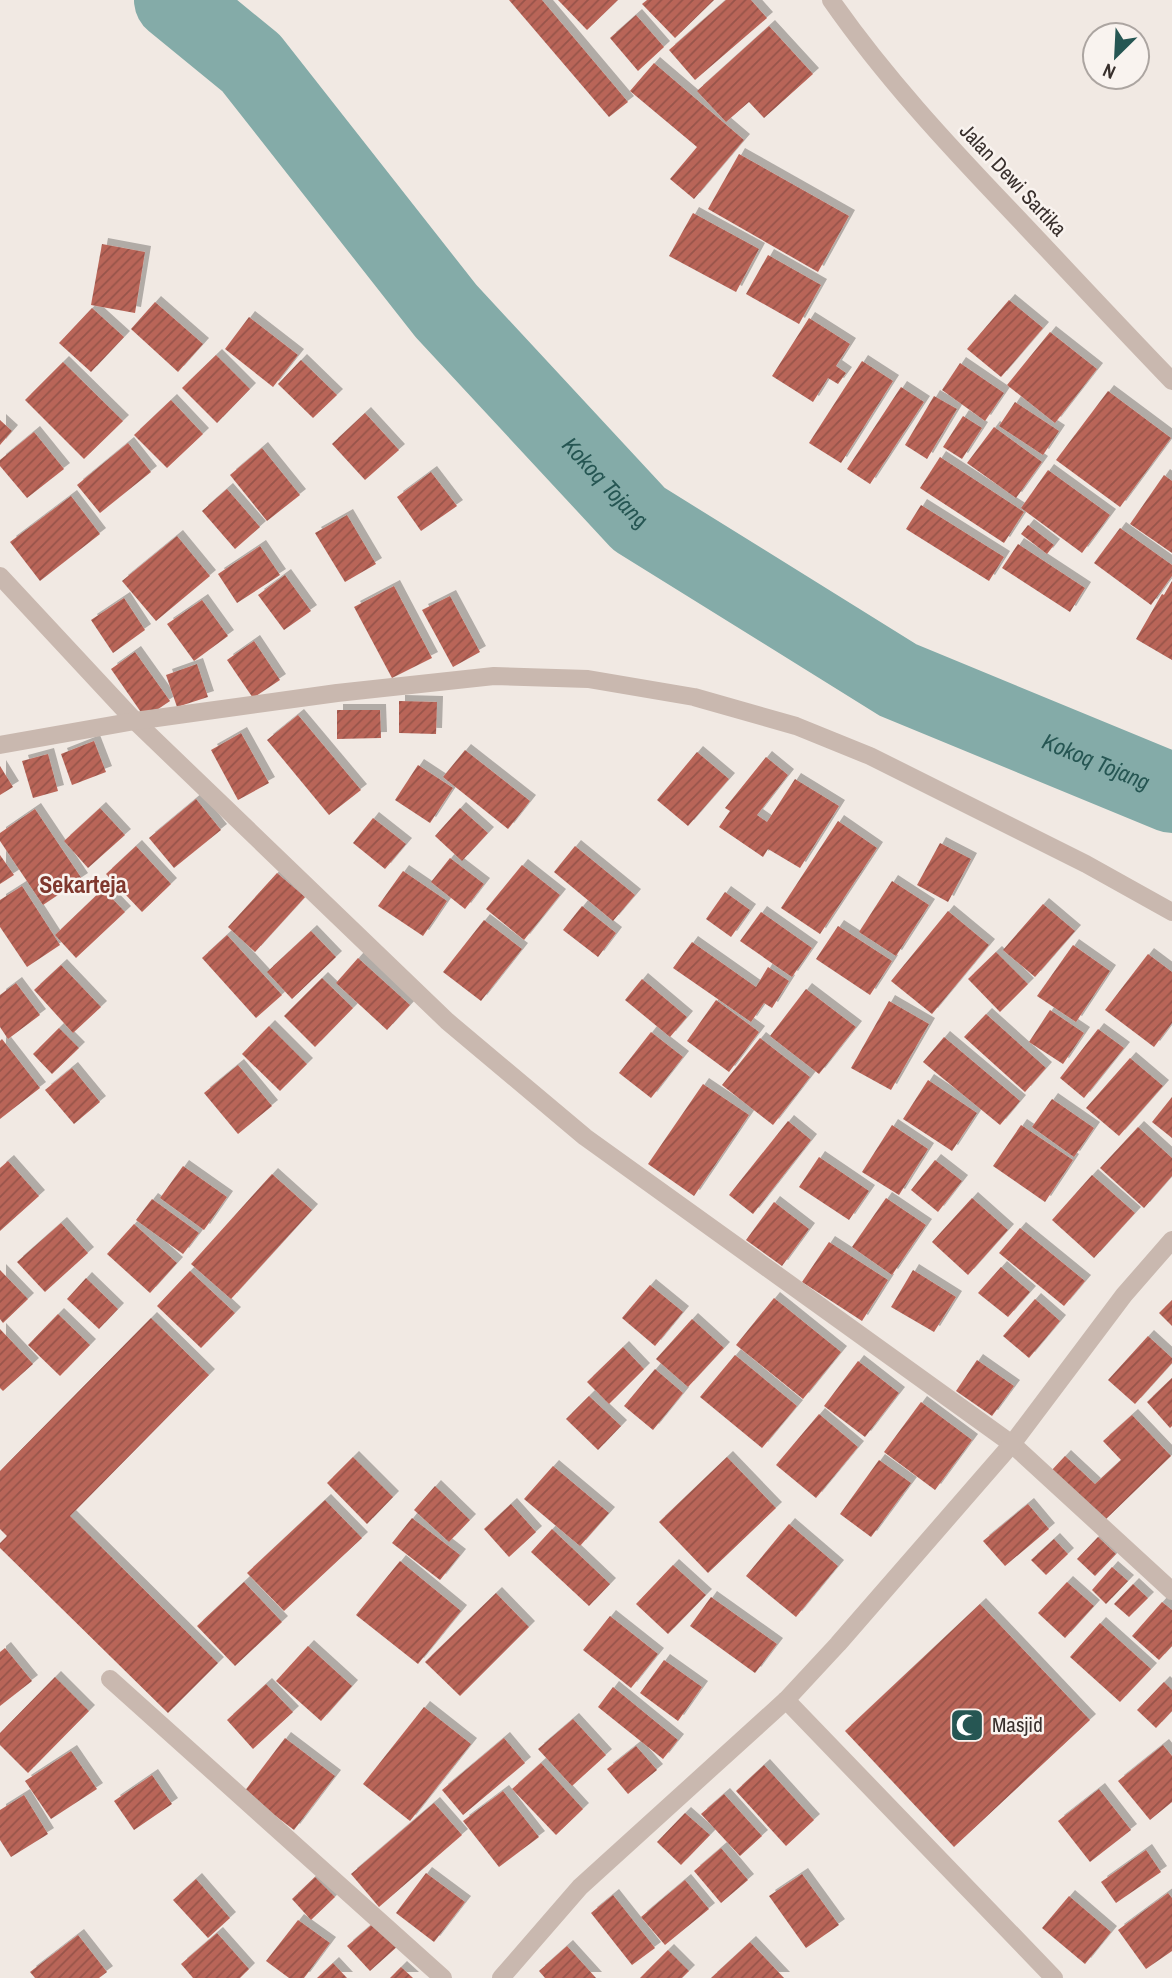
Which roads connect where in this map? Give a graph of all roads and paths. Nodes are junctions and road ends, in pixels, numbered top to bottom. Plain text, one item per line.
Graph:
1 (831, 0) edge
2 (1172, 381) edge
3 (0, 576) edge
4 (135, 721) junction
5 (0, 745) edge
6 (1172, 912) edge
7 (1172, 1240) edge
8 (1012, 1444) junction
9 (1172, 1591) edge
10 (110, 1679) dead end
11 (786, 1700) junction
12 (443, 1978) edge
13 (501, 1978) edge
14 (1054, 1978) edge

1 - 2 street, Jalan Dewi Sartika
3 - 4 street
4 - 5 street
4 - 6 street
4 - 8 street
7 - 8 street
8 - 9 street
8 - 11 street
10 - 12 street
11 - 13 street
11 - 14 street

